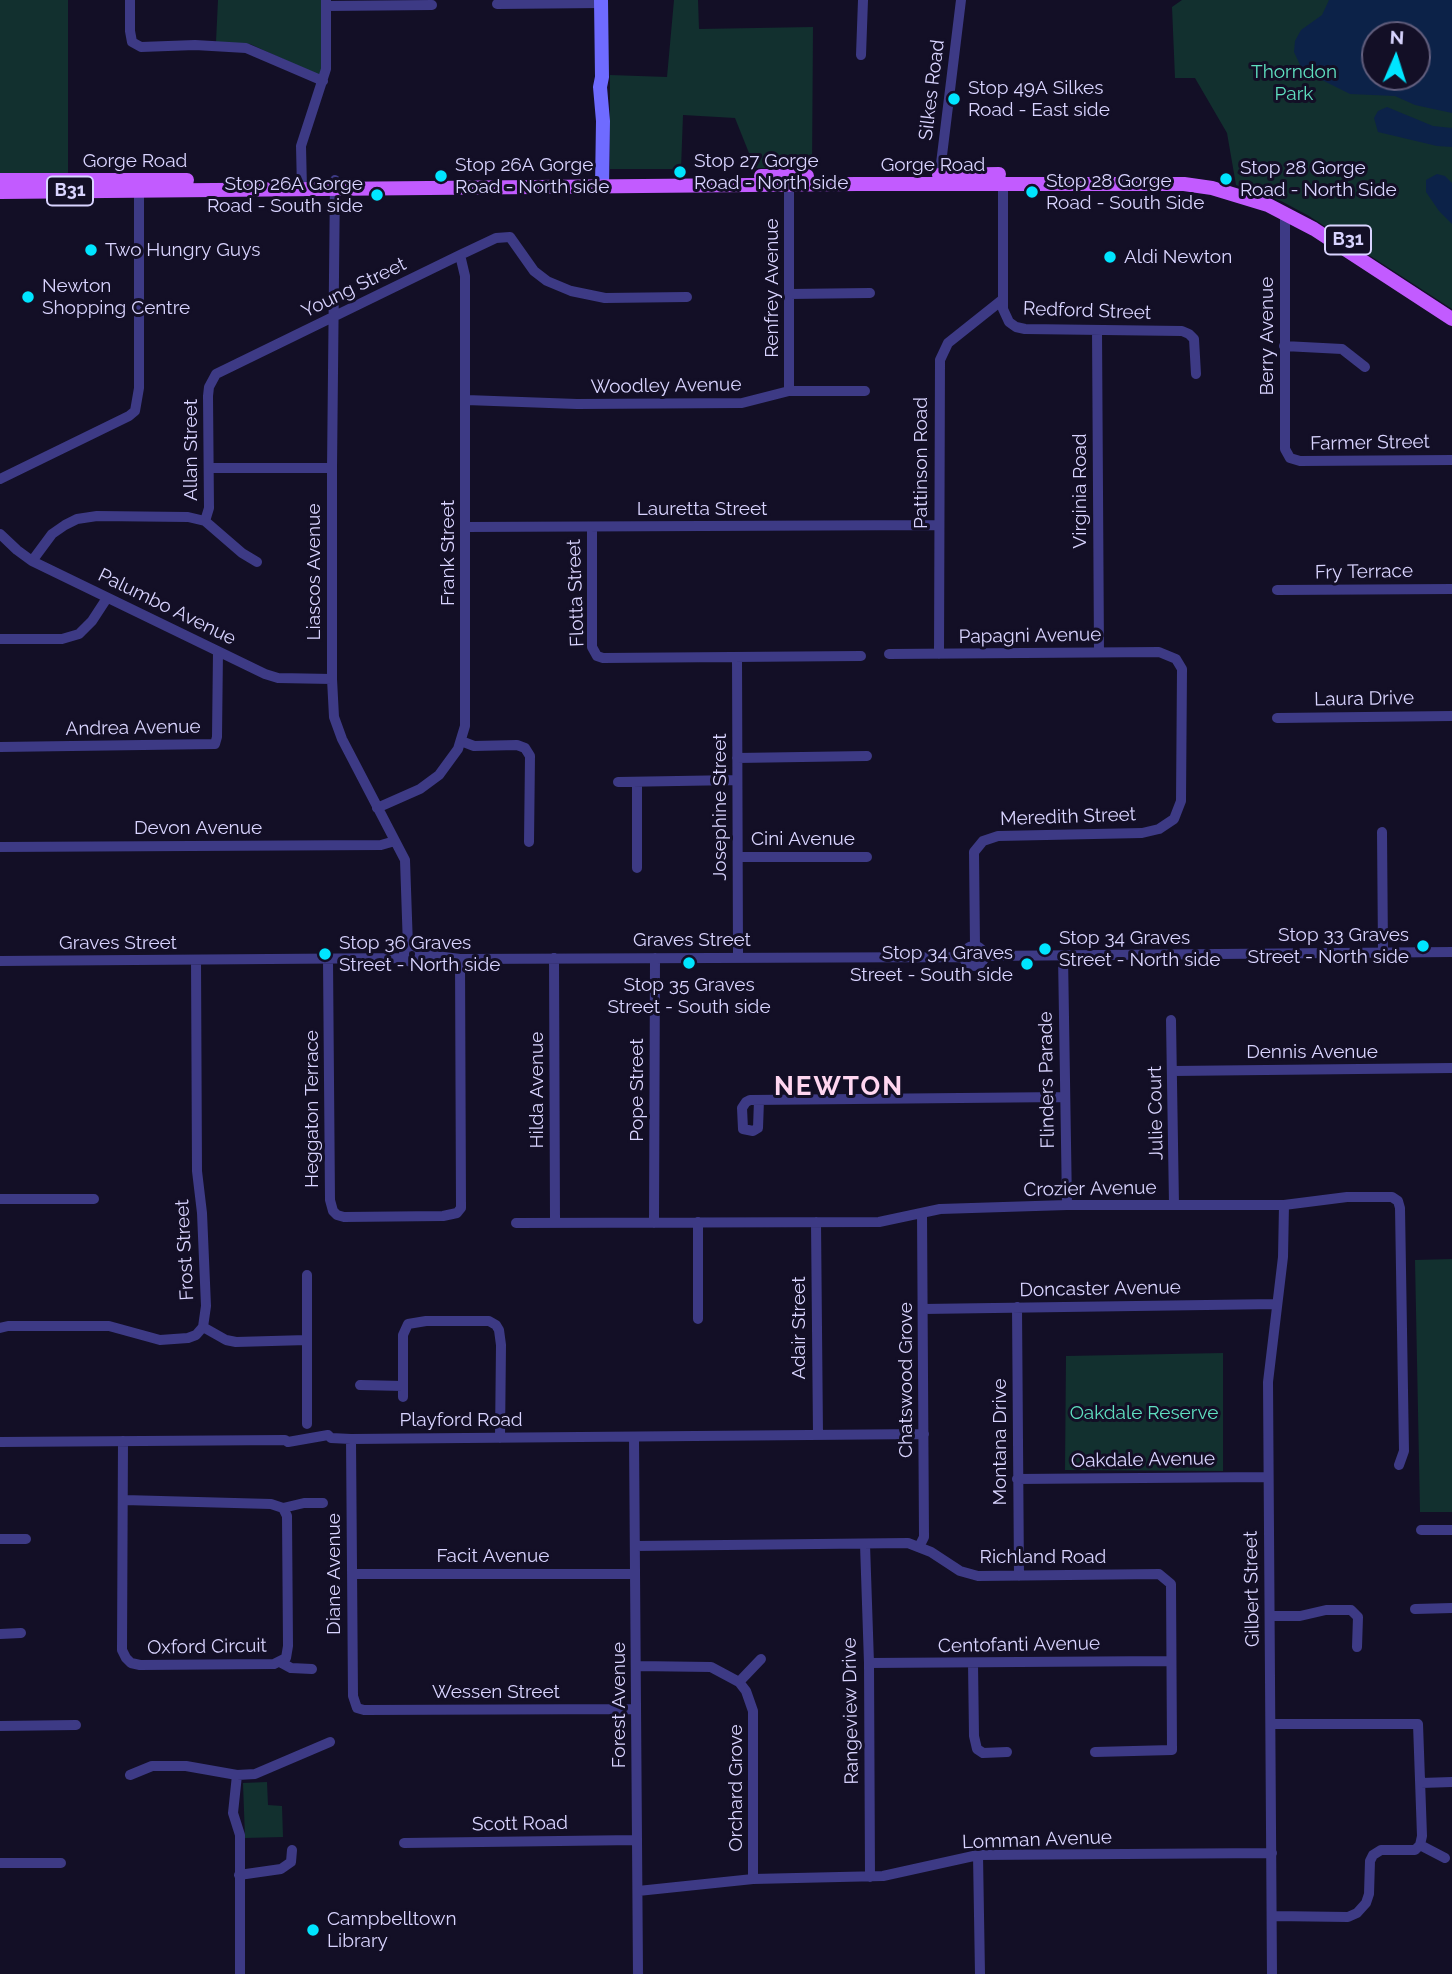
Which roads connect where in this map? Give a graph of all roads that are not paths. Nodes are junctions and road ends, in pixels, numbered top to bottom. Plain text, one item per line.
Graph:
1 (130, 0) edge
2 (863, 0) edge
3 (961, 0) edge
4 (601, 2) edge
5 (326, 3) edge
6 (497, 4) dead end
7 (432, 5) dead end
8 (861, 55) dead end
9 (323, 81) junction
10 (1003, 179) junction
11 (0, 180) edge
12 (939, 180) junction
13 (789, 181) junction
14 (601, 182) junction
15 (302, 184) junction
16 (334, 184) junction
17 (139, 185) junction
18 (0, 192) edge
19 (1285, 213) junction
20 (460, 255) junction
21 (870, 293) dead end
22 (789, 294) junction
23 (687, 297) dead end
24 (1002, 300) junction
25 (1452, 309) edge
26 (335, 318) junction
27 (1452, 319) edge
28 (1097, 330) junction
29 (1284, 346) junction
30 (1365, 367) dead end
31 (1196, 374) dead end
32 (212, 380) joint
33 (789, 391) junction
34 (865, 391) dead end
35 (466, 400) junction
36 (1290, 458) joint
37 (1452, 460) edge
38 (209, 468) junction
39 (332, 468) junction
40 (0, 479) edge
41 (205, 521) junction
42 (938, 525) junction
43 (466, 527) junction
44 (592, 528) junction
45 (0, 534) edge
46 (32, 561) junction
47 (257, 562) dead end
48 (1452, 589) edge
49 (1277, 590) dead end
50 (107, 598) junction
51 (0, 639) edge
52 (218, 650) junction
53 (1099, 652) junction
54 (889, 654) dead end
55 (939, 654) junction
56 (1170, 655) joint
57 (861, 656) dead end
58 (737, 657) junction
59 (331, 679) junction
60 (1452, 716) edge
61 (1277, 718) dead end
62 (461, 741) junction
63 (0, 747) edge
64 (867, 756) dead end
65 (737, 758) junction
66 (737, 780) junction
67 (618, 782) dead end
68 (636, 782) junction
69 (377, 808) junction
70 (1382, 832) dead end
71 (395, 841) junction
72 (530, 842) dead end
73 (0, 847) edge
74 (738, 857) junction
75 (867, 857) dead end
76 (637, 868) dead end
77 (975, 947) junction
78 (1452, 951) edge
79 (406, 952) junction
80 (1383, 952) junction
81 (1063, 955) junction
82 (984, 956) junction
83 (738, 957) junction
84 (965, 957) junction
85 (554, 958) junction
86 (655, 958) junction
87 (460, 959) junction
88 (196, 960) junction
89 (328, 960) junction
90 (0, 961) edge
91 (1171, 1020) dead end
92 (1452, 1068) edge
93 (1173, 1071) junction
94 (1065, 1097) junction
95 (759, 1100) dead end
96 (0, 1199) edge
97 (94, 1199) dead end
98 (1067, 1205) junction
99 (1174, 1205) junction
100 (1284, 1205) junction
101 (922, 1213) junction
102 (555, 1222) junction
103 (698, 1222) junction
104 (816, 1222) junction
105 (516, 1223) dead end
106 (654, 1223) junction
107 (307, 1275) dead end
108 (1277, 1304) junction
109 (1017, 1307) junction
110 (923, 1309) junction
111 (698, 1319) dead end
112 (203, 1327) junction
113 (0, 1328) edge
114 (307, 1340) junction
115 (360, 1385) dead end
116 (307, 1424) dead end
117 (924, 1434) junction
118 (818, 1435) junction
119 (634, 1437) junction
120 (500, 1438) junction
121 (351, 1439) junction
122 (123, 1441) junction
123 (0, 1442) edge
124 (1399, 1465) dead end
125 (1268, 1477) junction
126 (1017, 1479) junction
127 (124, 1500) junction
128 (323, 1503) dead end
129 (283, 1508) junction
130 (1421, 1530) dead end
131 (1452, 1530) edge
132 (0, 1539) edge
133 (26, 1539) dead end
134 (865, 1544) junction
135 (635, 1546) junction
136 (919, 1547) junction
137 (352, 1574) junction
138 (635, 1574) junction
139 (1018, 1576) junction
140 (1452, 1608) edge
141 (1415, 1609) dead end
142 (1270, 1616) junction
143 (21, 1633) dead end
144 (0, 1634) edge
145 (1357, 1647) dead end
146 (761, 1659) dead end
147 (1170, 1661) junction
148 (280, 1662) junction
149 (869, 1663) junction
150 (973, 1663) junction
151 (636, 1666) junction
152 (312, 1669) dead end
153 (739, 1682) junction
154 (357, 1708) joint
155 (636, 1709) junction
156 (1271, 1724) junction
157 (0, 1726) edge
158 (76, 1726) dead end
159 (330, 1742) dead end
160 (1007, 1752) dead end
161 (1095, 1752) dead end
162 (130, 1775) dead end
163 (237, 1775) junction
164 (1452, 1782) edge
165 (1421, 1783) junction
166 (638, 1840) junction
167 (404, 1843) dead end
168 (1418, 1847) junction
169 (292, 1850) dead end
170 (1272, 1853) junction
171 (978, 1855) junction
172 (1444, 1858) dead end
173 (0, 1863) edge
174 (61, 1863) dead end
175 (239, 1875) junction
176 (870, 1877) junction
177 (753, 1879) junction
178 (638, 1891) junction
179 (1273, 1916) junction
180 (240, 1974) edge
181 (638, 1974) edge
182 (980, 1974) edge
183 (1272, 1974) edge

1 - 9 street
2 - 8 street
3 - 12 street, Silkes Road
4 - 6 street
4 - 14 street
5 - 7 street
5 - 9 street
9 - 15 street
10 - 12 main road, Gorge Road / B31
10 - 19 main road, Gorge Road / B31
10 - 24 street, Redford Street
10 - 25 main road, Gorge Road / B31
11 - 17 main road, Gorge Road / B31
12 - 13 main road, Gorge Road / B31
13 - 14 main road, Gorge Road / B31
13 - 22 street, Renfrey Avenue
14 - 16 main road, Gorge Road / B31
15 - 16 main road, Gorge Road / B31
15 - 17 main road, Gorge Road / B31
16 - 26 street, Liascos Avenue
17 - 18 main road, Gorge Road / B31
17 - 40 street
19 - 27 main road, Gorge Road / B31
19 - 29 street, Berry Avenue
20 - 23 street, Young Street
20 - 26 street, Young Street
20 - 35 street, Frank Street
21 - 22 street
22 - 33 street, Renfrey Avenue
24 - 28 street, Redford Street
24 - 42 street, Pattinson Road
26 - 32 street, Young Street
26 - 39 street, Liascos Avenue
28 - 31 street, Redford Street
28 - 53 street, Virginia Road
29 - 30 street
29 - 36 street, Berry Avenue
32 - 38 street, Allan Street
33 - 34 street, Woodley Avenue
33 - 35 street, Woodley Avenue
35 - 43 street, Frank Street
36 - 37 street, Farmer Street
38 - 39 street
38 - 41 street, Allan Street
39 - 59 street, Liascos Avenue
41 - 46 street
41 - 47 street
42 - 44 street, Lauretta Street
42 - 55 street, Pattinson Road
43 - 44 street, Lauretta Street
43 - 62 street, Frank Street
44 - 58 street, Flotta Street
45 - 46 street, Palumbo Avenue
46 - 50 street, Palumbo Avenue
48 - 49 street, Fry Terrace
50 - 51 street
50 - 52 street, Palumbo Avenue
52 - 59 street, Palumbo Avenue
52 - 63 street, Andrea Avenue
53 - 55 street, Papagni Avenue
53 - 56 street, Papagni Avenue
54 - 55 street, Papagni Avenue
56 - 77 street, Meredith Street
57 - 58 street
58 - 65 street, Josephine Street
59 - 69 street, Liascos Avenue
60 - 61 street, Laura Drive
62 - 69 street, Frank Street
62 - 72 street
64 - 65 street
65 - 66 street, Josephine Street
66 - 68 street
66 - 74 street, Josephine Street
67 - 68 street
68 - 76 street
69 - 71 street, Liascos Avenue
70 - 80 street
71 - 73 street, Devon Avenue
71 - 79 street, Liascos Avenue
74 - 75 street, Cini Avenue
74 - 83 street, Josephine Street
77 - 82 street
77 - 84 street
78 - 80 street
79 - 87 street, Graves Street
79 - 89 street, Graves Street
80 - 81 street
81 - 82 street
81 - 94 street, Flinders Parade
82 - 84 street
83 - 84 street, Graves Street
83 - 86 street, Graves Street
85 - 86 street, Graves Street
85 - 87 street, Graves Street
85 - 102 street, Hilda Avenue
86 - 106 street, Pope Street
87 - 89 street, Heggaton Terrace
88 - 89 street, Graves Street
88 - 90 street, Graves Street
88 - 112 street, Frost Street
91 - 93 street, Julie Court
92 - 93 street, Dennis Avenue
93 - 99 street, Julie Court
94 - 95 street
94 - 98 street, Flinders Parade
96 - 97 street
98 - 99 street, Crozier Avenue
98 - 101 street, Crozier Avenue
99 - 100 street, Crozier Avenue
100 - 108 street, Gilbert Street
100 - 124 street, Crozier Avenue
101 - 104 street, Crozier Avenue
101 - 110 street, Chatswood Grove
102 - 105 street, Crozier Avenue
102 - 106 street, Crozier Avenue
103 - 104 street, Crozier Avenue
103 - 106 street, Crozier Avenue
103 - 111 street
104 - 118 street, Adair Street
107 - 114 street
108 - 109 street, Doncaster Avenue
108 - 125 street, Gilbert Street
109 - 110 street, Doncaster Avenue
109 - 126 street, Montana Drive
110 - 117 street, Chatswood Grove
112 - 113 street, Frost Street
112 - 114 street
114 - 116 street
115 - 120 street
117 - 118 street, Playford Road
117 - 136 street, Chatswood Grove
118 - 119 street, Playford Road
119 - 120 street, Playford Road
119 - 135 street, Forest Avenue
120 - 121 street, Playford Road
121 - 122 street, Playford Road
121 - 137 street, Diane Avenue
122 - 123 street, Playford Road
122 - 127 street, Oxford Circuit
125 - 126 street, Oakdale Avenue
125 - 142 street, Gilbert Street
126 - 139 street, Montana Drive
127 - 129 street
127 - 148 street, Oxford Circuit
128 - 129 street
129 - 148 street, Oxford Circuit
130 - 131 street
132 - 133 street
134 - 135 street, Richland Road
134 - 136 street, Richland Road
134 - 149 street, Rangeview Drive
135 - 138 street, Forest Avenue
136 - 139 street, Richland Road
137 - 138 street, Facit Avenue
137 - 154 street, Diane Avenue
138 - 151 street, Forest Avenue
139 - 147 street, Richland Road
140 - 141 street
142 - 145 street
142 - 156 street, Gilbert Street
143 - 144 street
146 - 153 street
147 - 150 street, Centofanti Avenue
147 - 161 street, Richland Road
148 - 152 street, Oxford Circuit
149 - 150 street, Centofanti Avenue
149 - 176 street, Rangeview Drive
150 - 160 street
151 - 153 street
151 - 155 street, Forest Avenue
153 - 177 street, Orchard Grove
154 - 155 street, Wessen Street
155 - 166 street, Forest Avenue
156 - 165 street
156 - 170 street, Gilbert Street
157 - 158 street
159 - 163 street
162 - 163 street
163 - 175 street
164 - 165 street
165 - 168 street
166 - 167 street, Scott Road
166 - 178 street, Forest Avenue
168 - 172 street
168 - 179 street
169 - 175 street
170 - 171 street, Lomman Avenue
170 - 179 street, Gilbert Street
171 - 176 street, Lomman Avenue
171 - 182 street
173 - 174 street
175 - 180 street
176 - 177 street, Lomman Avenue
177 - 178 street, Lomman Avenue
178 - 181 street, Forest Avenue
179 - 183 street, Gilbert Street

